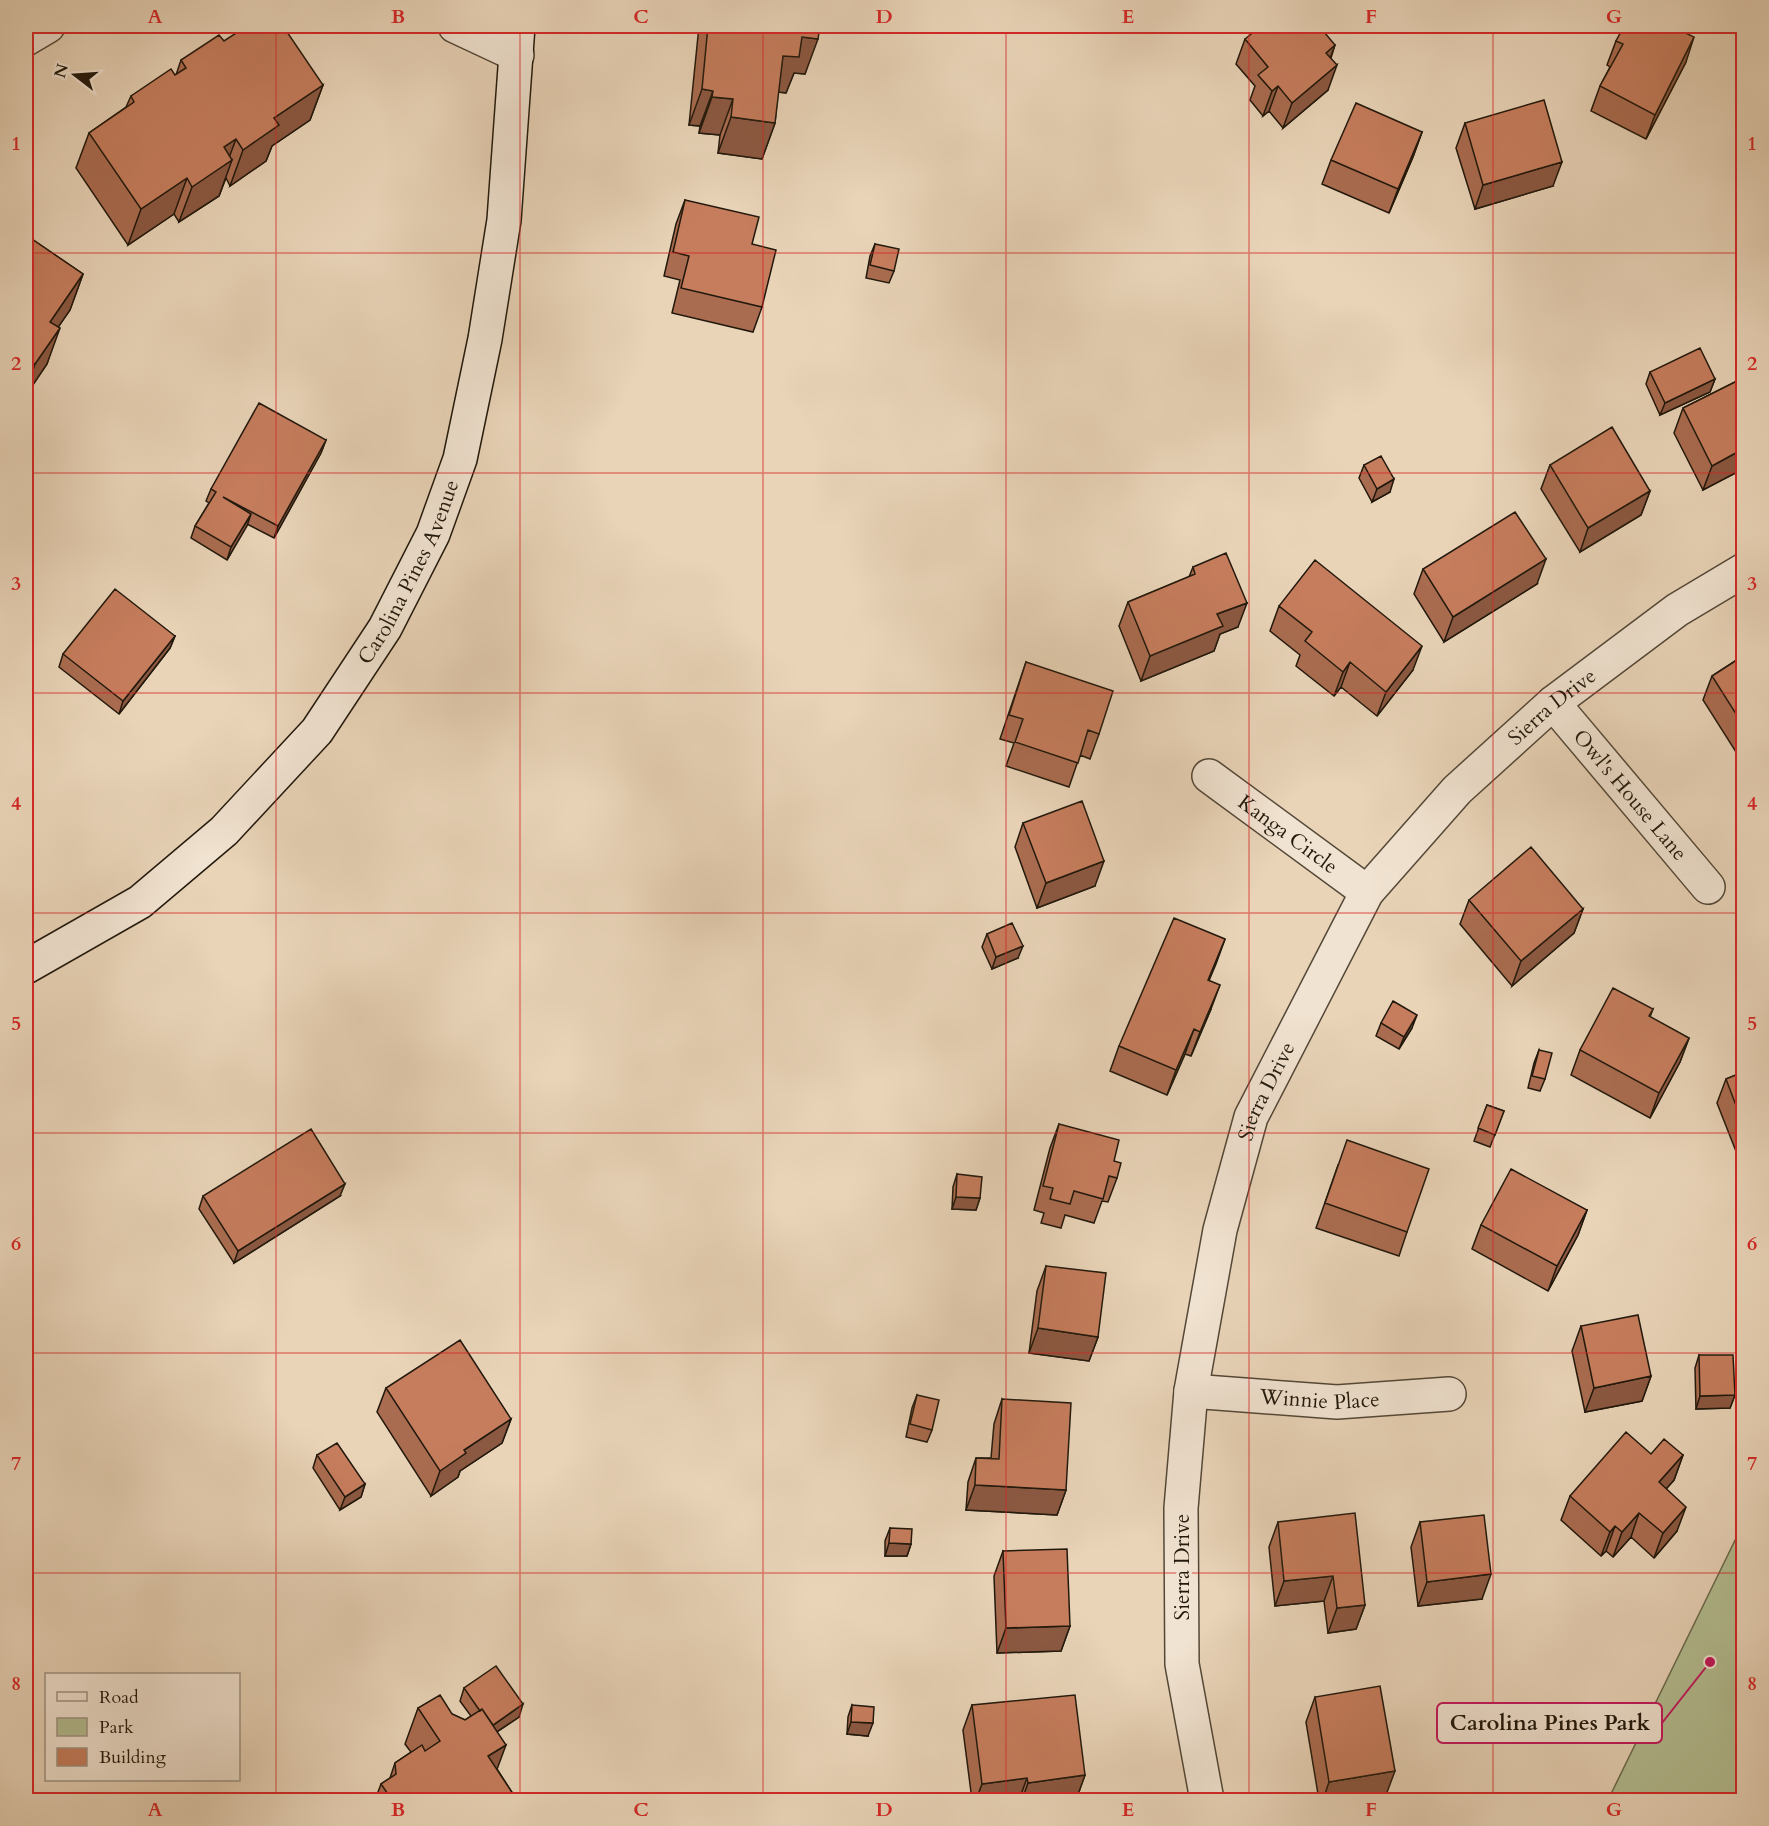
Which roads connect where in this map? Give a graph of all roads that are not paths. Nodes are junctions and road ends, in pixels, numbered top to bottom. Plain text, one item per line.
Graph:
1 (48, 26) edge
2 (455, 26) edge
3 (26, 39) edge
4 (518, 40) edge
5 (1743, 570) edge
6 (1553, 703) junction
7 (1209, 776) dead end
8 (1708, 887) dead end
9 (1367, 892) junction
10 (26, 967) edge
11 (1191, 1391) junction
12 (1449, 1394) dead end
13 (1208, 1800) edge

1 - 3 street
2 - 4 street
4 - 10 street, Carolina Pines Avenue
5 - 6 street, Sierra Drive
6 - 8 street, Owl's House Lane
6 - 9 street, Sierra Drive
7 - 9 street, Kanga Circle
9 - 11 street, Sierra Drive
11 - 12 street, Winnie Place
11 - 13 street, Sierra Drive

